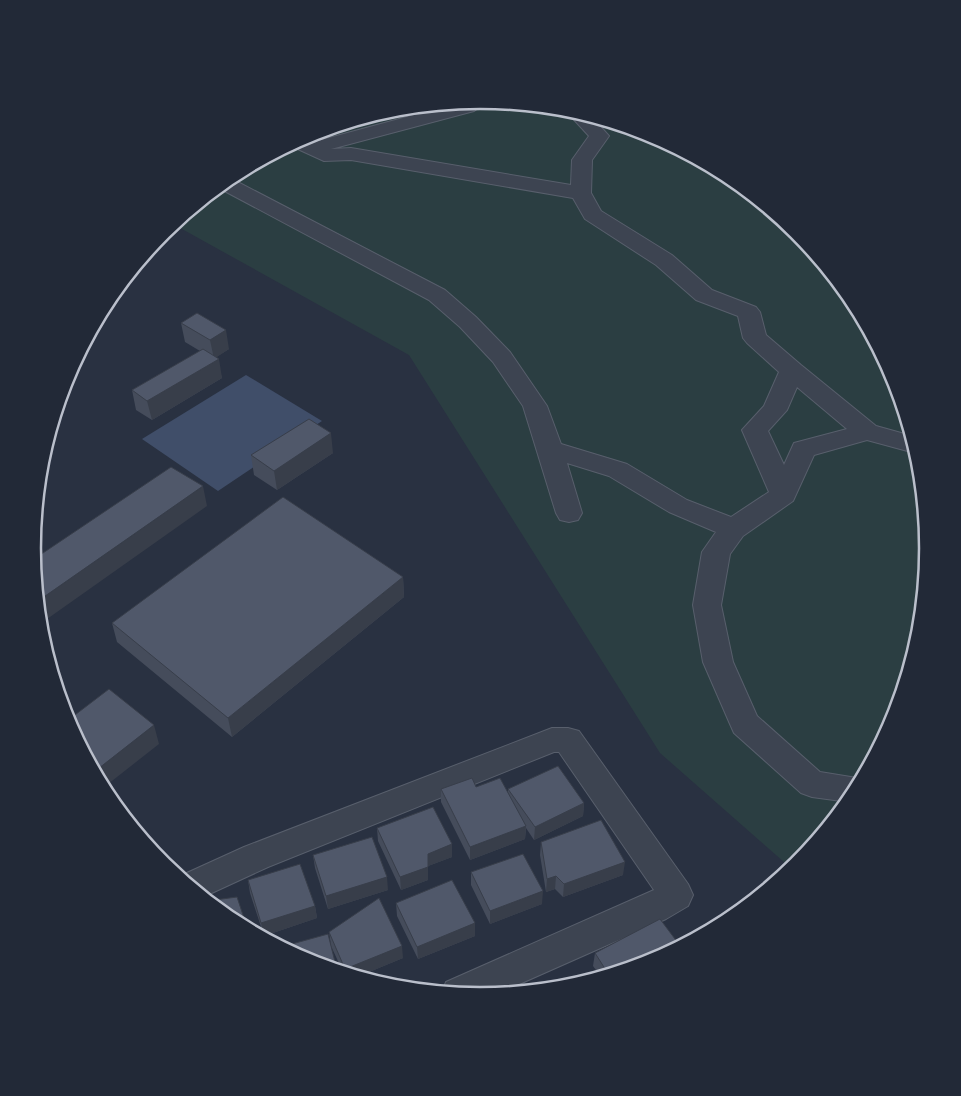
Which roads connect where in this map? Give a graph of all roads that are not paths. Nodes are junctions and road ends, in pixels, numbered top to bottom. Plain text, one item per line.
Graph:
1 (456, 110) edge
2 (586, 122) edge
3 (309, 143) edge
4 (305, 145) edge
5 (231, 186) edge
6 (581, 193) junction
7 (792, 370) junction
8 (867, 432) junction
9 (907, 443) edge
10 (550, 449) junction
11 (784, 495) junction
12 (569, 513) dead end
13 (733, 529) junction
14 (848, 789) edge
15 (198, 883) edge
16 (475, 987) edge

1 - 3 street
2 - 6 street
4 - 6 street
5 - 10 street
6 - 7 street
7 - 8 street
7 - 11 street
8 - 9 street
8 - 11 street
10 - 12 street
10 - 13 street
11 - 13 street
13 - 14 street
15 - 16 street

